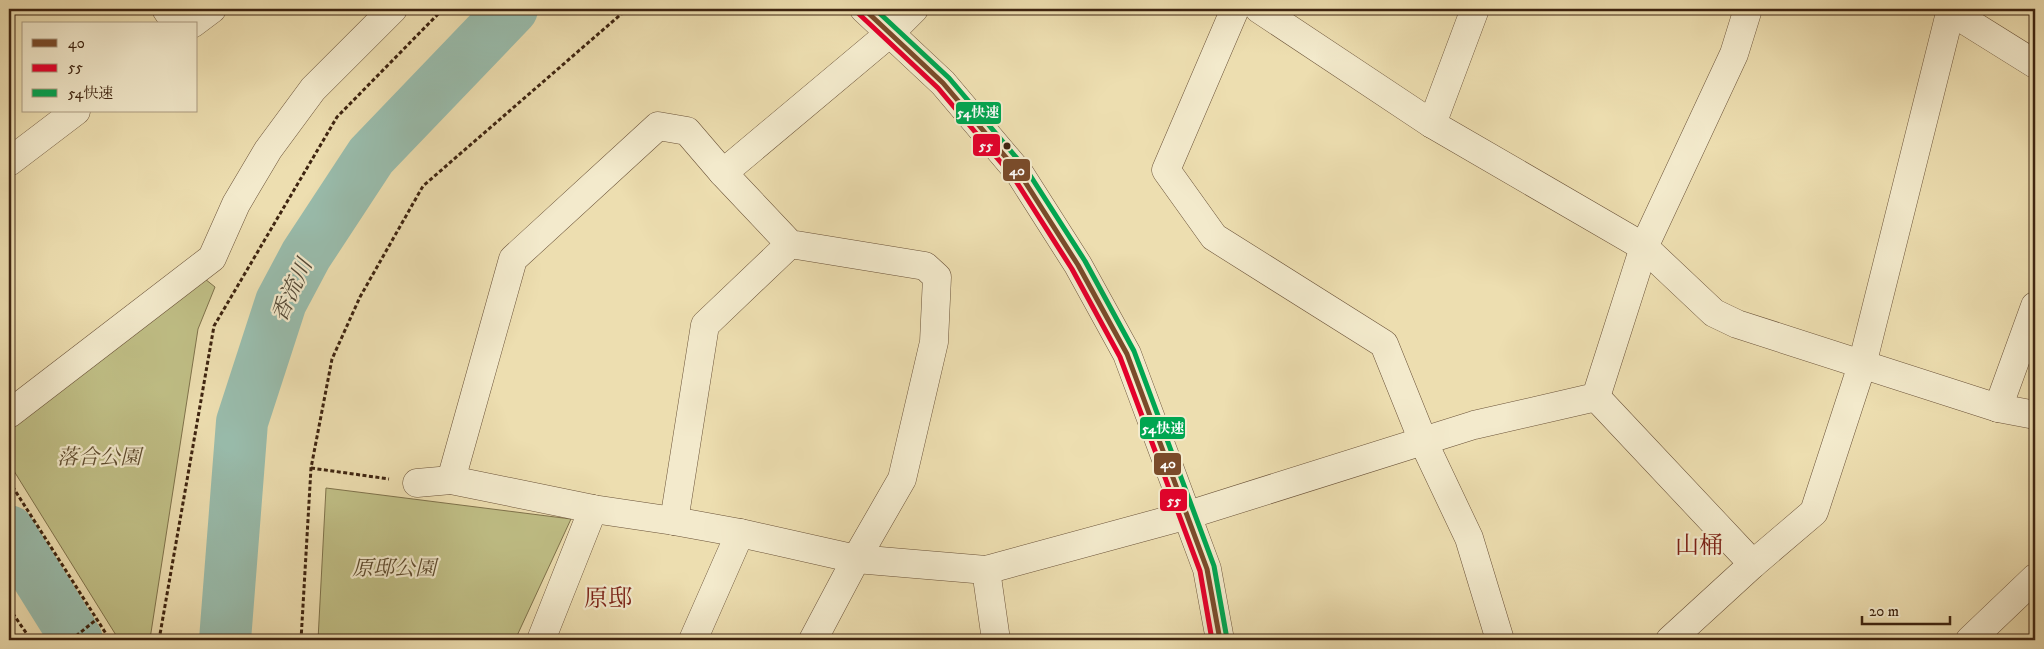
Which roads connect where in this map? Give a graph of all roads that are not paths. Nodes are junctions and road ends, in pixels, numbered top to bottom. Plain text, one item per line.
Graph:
1 (166, 9) edge
2 (212, 9) edge
3 (393, 9) edge
4 (864, 9) edge
5 (914, 9) edge
6 (1235, 9) edge
7 (1259, 9) edge
8 (1475, 9) edge
9 (1748, 9) edge
10 (1951, 10) edge
11 (175, 22) edge
12 (195, 22) edge
13 (890, 33) junction
14 (2035, 64) edge
15 (75, 112) edge
16 (1432, 124) junction
17 (9, 162) edge
18 (723, 173) junction
19 (790, 244) junction
20 (1644, 247) junction
21 (2035, 306) edge
22 (1862, 365) junction
23 (1596, 397) junction
24 (1998, 408) junction
25 (9, 414) edge
26 (2035, 415) edge
27 (1423, 441) junction
28 (451, 480) junction
29 (417, 483) road end
30 (592, 509) junction
31 (1188, 515) junction
32 (674, 521) junction
33 (740, 533) junction
34 (856, 559) junction
35 (1753, 564) junction
36 (986, 570) junction
37 (2035, 578) edge
38 (541, 640) edge
39 (693, 640) edge
40 (813, 640) edge
41 (996, 640) edge
42 (1220, 640) edge
43 (1500, 640) edge
44 (1670, 640) edge
45 (1970, 640) edge

1 - 11 street
2 - 12 street
3 - 25 street
4 - 13 street
5 - 13 street
6 - 27 street
7 - 16 street
8 - 16 street
9 - 20 street
10 - 14 street
10 - 22 street
13 - 18 street
13 - 31 street
15 - 17 street
16 - 20 street
18 - 19 street
18 - 28 street
19 - 32 street
19 - 34 street
20 - 22 street
20 - 23 street
21 - 24 street
22 - 24 street
22 - 35 street
23 - 27 street
23 - 35 street
24 - 26 street
27 - 31 street
27 - 43 street
28 - 29 street
28 - 30 street
30 - 32 street
30 - 38 street
31 - 36 street
31 - 42 street
32 - 33 street
33 - 34 street
33 - 39 street
34 - 36 street
34 - 40 street
35 - 44 street
36 - 41 street
37 - 45 street

